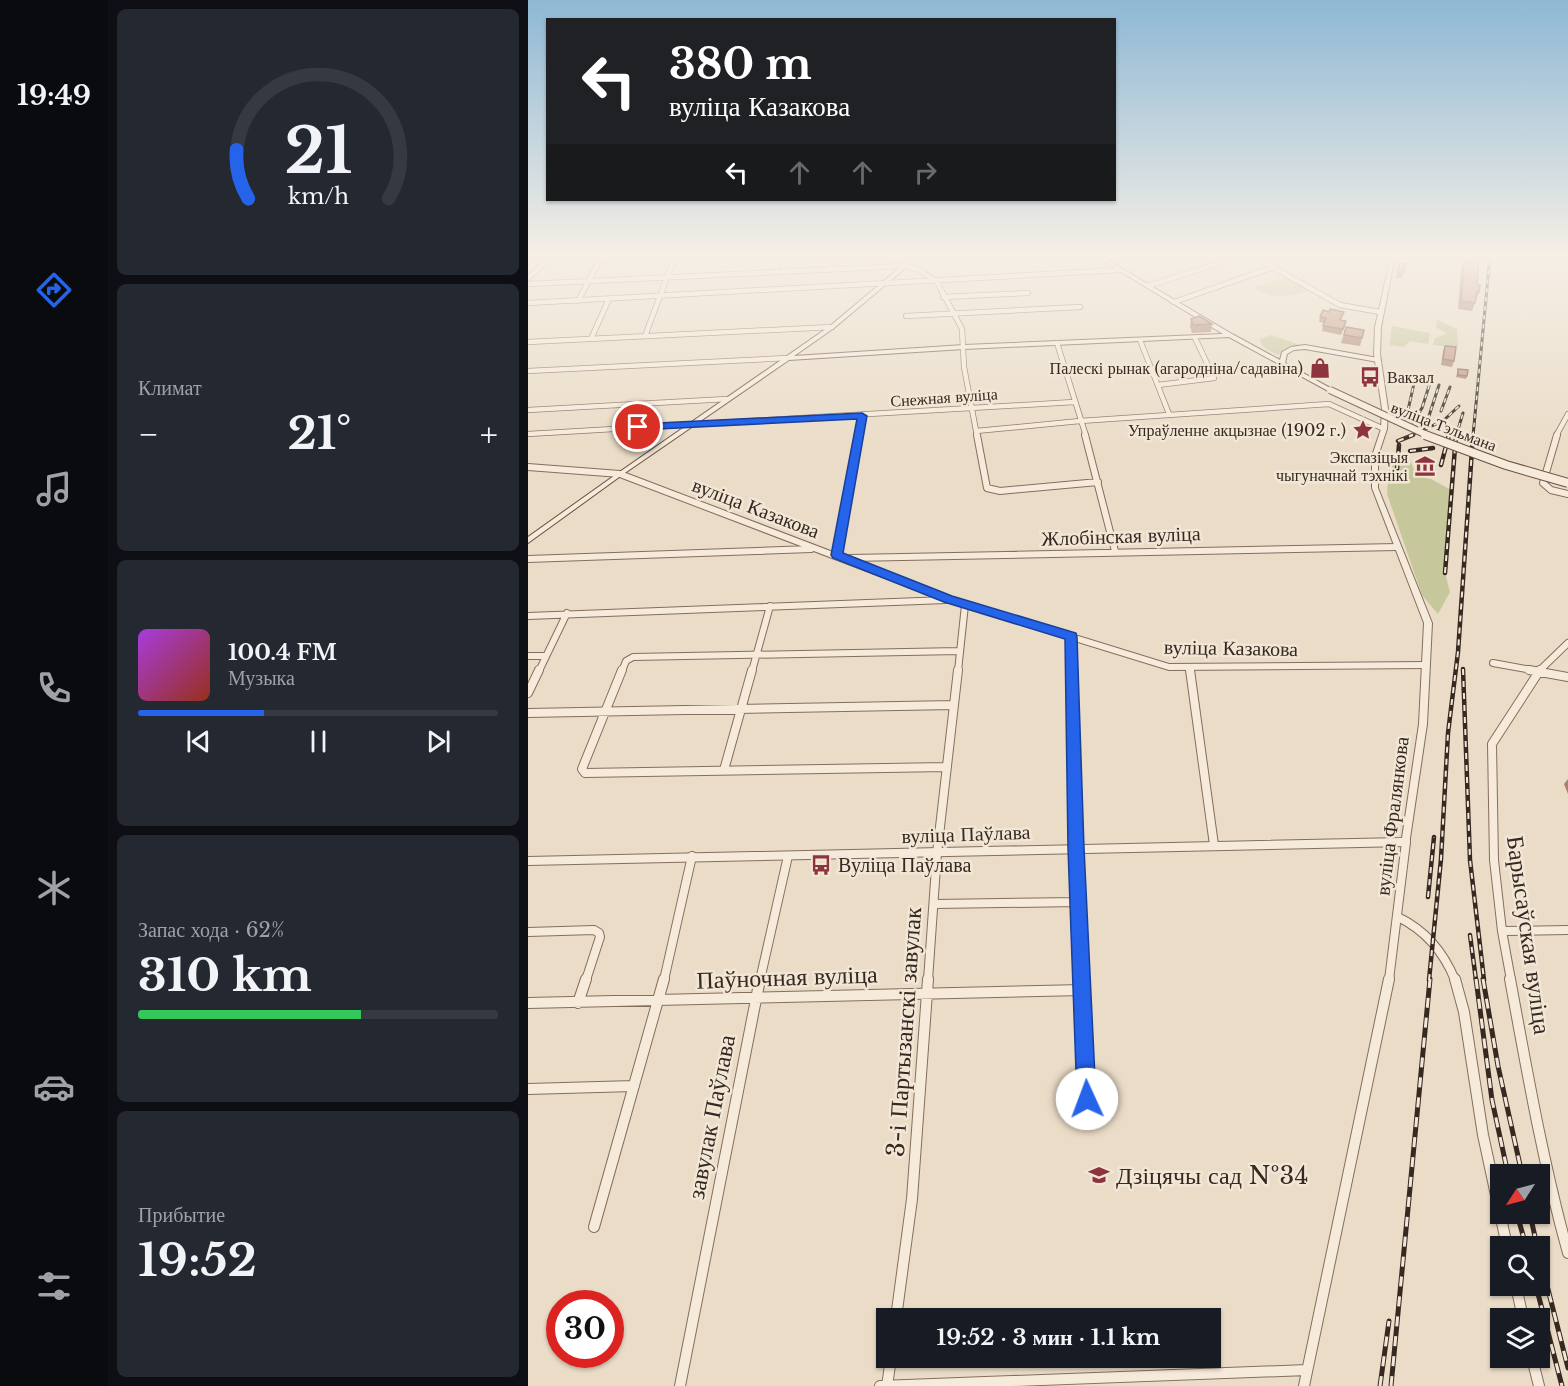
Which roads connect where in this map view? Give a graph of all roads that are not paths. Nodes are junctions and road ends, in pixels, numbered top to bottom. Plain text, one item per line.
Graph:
1 (599, 321) edge
2 (651, 321) edge
3 (840, 321) edge
4 (956, 321) edge
5 (1205, 321) edge
6 (1379, 321) edge
7 (832, 327) junction
8 (645, 336) junction
9 (1230, 336) junction
10 (1195, 338) junction
11 (591, 339) junction
12 (1140, 340) junction
13 (528, 342) edge
14 (1057, 343) junction
15 (964, 347) junction
16 (788, 358) junction
17 (1378, 360) junction
18 (1283, 365) junction
19 (528, 371) edge
20 (1158, 385) junction
21 (727, 399) junction
22 (1074, 402) junction
23 (971, 408) junction
24 (528, 410) edge
25 (1169, 414) junction
26 (1568, 414) edge
27 (862, 416) junction
28 (1080, 421) junction
29 (692, 425) junction
30 (1384, 429) junction
31 (976, 430) junction
32 (528, 434) edge
33 (528, 467) edge
34 (620, 474) junction
35 (1098, 482) junction
36 (1568, 483) edge
37 (1568, 494) edge
38 (528, 541) edge
39 (1397, 547) junction
40 (817, 549) junction
41 (1115, 551) junction
42 (837, 555) junction
43 (528, 559) edge
44 (845, 559) junction
45 (948, 599) junction
46 (965, 604) junction
47 (770, 606) junction
48 (567, 614) junction
49 (528, 616) edge
50 (1071, 637) junction
51 (1568, 643) edge
52 (959, 651) junction
53 (528, 656) edge
54 (545, 656) junction
55 (756, 656) junction
56 (1493, 663) dead end
57 (1426, 665) junction
58 (1190, 667) junction
59 (1538, 672) junction
60 (1568, 677) edge
61 (528, 693) edge
62 (952, 705) junction
63 (741, 707) junction
64 (605, 711) junction
65 (528, 713) edge
66 (947, 767) junction
67 (724, 770) junction
68 (1406, 842) junction
69 (1214, 845) junction
70 (1076, 848) junction
71 (937, 853) junction
72 (692, 856) junction
73 (788, 856) junction
74 (528, 861) edge
75 (1079, 902) junction
76 (935, 904) junction
77 (1398, 917) junction
78 (1568, 930) edge
79 (1502, 931) junction
80 (528, 932) edge
81 (1083, 990) junction
82 (927, 992) junction
83 (756, 997) junction
84 (659, 1000) junction
85 (578, 1003) junction
86 (528, 1004) edge
87 (634, 1086) junction
88 (528, 1089) edge
89 (1087, 1099) dead end
90 (594, 1227) dead end
91 (1505, 1236) edge
92 (1568, 1253) edge
93 (897, 1308) edge
94 (890, 1368) edge
95 (1534, 1368) edge
96 (1307, 1370) junction
97 (680, 1386) edge
98 (880, 1386) edge
99 (887, 1386) edge
100 (1304, 1386) edge
101 (1539, 1386) edge

1 - 11 street
2 - 8 street
3 - 7 main road
4 - 15 street
5 - 9 main road, вуліца Тэльмана
6 - 17 street, вуліца Фралянкова
7 - 8 street
7 - 16 main road
8 - 11 street
9 - 10 main road
9 - 18 main road, вуліца Тэльмана
10 - 12 main road
10 - 20 street
11 - 13 street
12 - 14 main road
12 - 20 street
14 - 15 main road
14 - 22 street
15 - 16 main road
15 - 23 street
16 - 19 street
16 - 21 main road
17 - 18 main road
17 - 30 street, вуліца Фралянкова
18 - 36 main road, вуліца Тэльмана, bridge
20 - 25 street
21 - 24 street
21 - 29 main road
22 - 23 street, Снежная вуліца
22 - 28 street
23 - 27 street, Снежная вуліца
23 - 31 street
25 - 28 street
25 - 30 street
26 - 37 street
27 - 29 street, Снежная вуліца
27 - 42 street
28 - 31 street
28 - 35 street
29 - 32 street, Снежная вуліца
29 - 34 main road
30 - 39 street, вуліца Фралянкова
31 - 35 street
33 - 34 street, вуліца Казакова
34 - 38 main road
34 - 40 street, вуліца Казакова
35 - 41 street
39 - 41 street, Жлобінская вуліца
39 - 57 street, вуліца Фралянкова
40 - 42 street, вуліца Казакова
40 - 43 street
41 - 44 street, Жлобінская вуліца
42 - 44 street, вуліца Казакова
44 - 45 street, вуліца Казакова
45 - 46 street, вуліца Казакова
45 - 47 street
46 - 50 street, вуліца Казакова
46 - 52 street, 3-і Партызанскі завулак
47 - 48 street
47 - 55 street
48 - 49 street
48 - 54 street
50 - 58 street, вуліца Казакова
50 - 70 street
51 - 59 street, Барысаўская вуліца
52 - 55 street
52 - 62 street, 3-і Партызанскі завулак
53 - 54 street
54 - 61 street
55 - 63 street
55 - 64 street
56 - 59 street
57 - 58 street, вуліца Казакова
57 - 68 street, вуліца Фралянкова
58 - 69 street
59 - 60 street
59 - 79 street, Барысаўская вуліца
62 - 63 street
62 - 66 street, 3-і Партызанскі завулак
63 - 64 street
63 - 67 street
64 - 65 street
64 - 67 street
66 - 67 street
66 - 71 street, 3-і Партызанскі завулак
68 - 69 street, вуліца Паўлава
68 - 77 street, вуліца Фралянкова
69 - 70 street, вуліца Паўлава
70 - 71 street, вуліца Паўлава
70 - 75 street
71 - 73 street, вуліца Паўлава
71 - 76 street, 3-і Партызанскі завулак
72 - 73 street, вуліца Паўлава
72 - 74 street, вуліца Паўлава
72 - 84 street
73 - 83 street, завулак Паўлава
75 - 76 street
75 - 81 street
76 - 82 street, 3-і Партызанскі завулак
77 - 91 street
77 - 96 street, вуліца Фралянкова
78 - 79 street
79 - 92 street, Барысаўская вуліца
80 - 85 street
81 - 82 street, Паўночная вуліца
81 - 89 street
82 - 83 street, Паўночная вуліца
82 - 93 street, 3-і Партызанскі завулак
83 - 84 street, Паўночная вуліца
83 - 97 street, завулак Паўлава
84 - 85 street, Паўночная вуліца
84 - 87 street
85 - 86 street, Паўночная вуліца
87 - 88 street
87 - 90 street
94 - 99 street
95 - 101 street
96 - 99 street
96 - 100 street, вуліца Фралянкова
98 - 99 street

